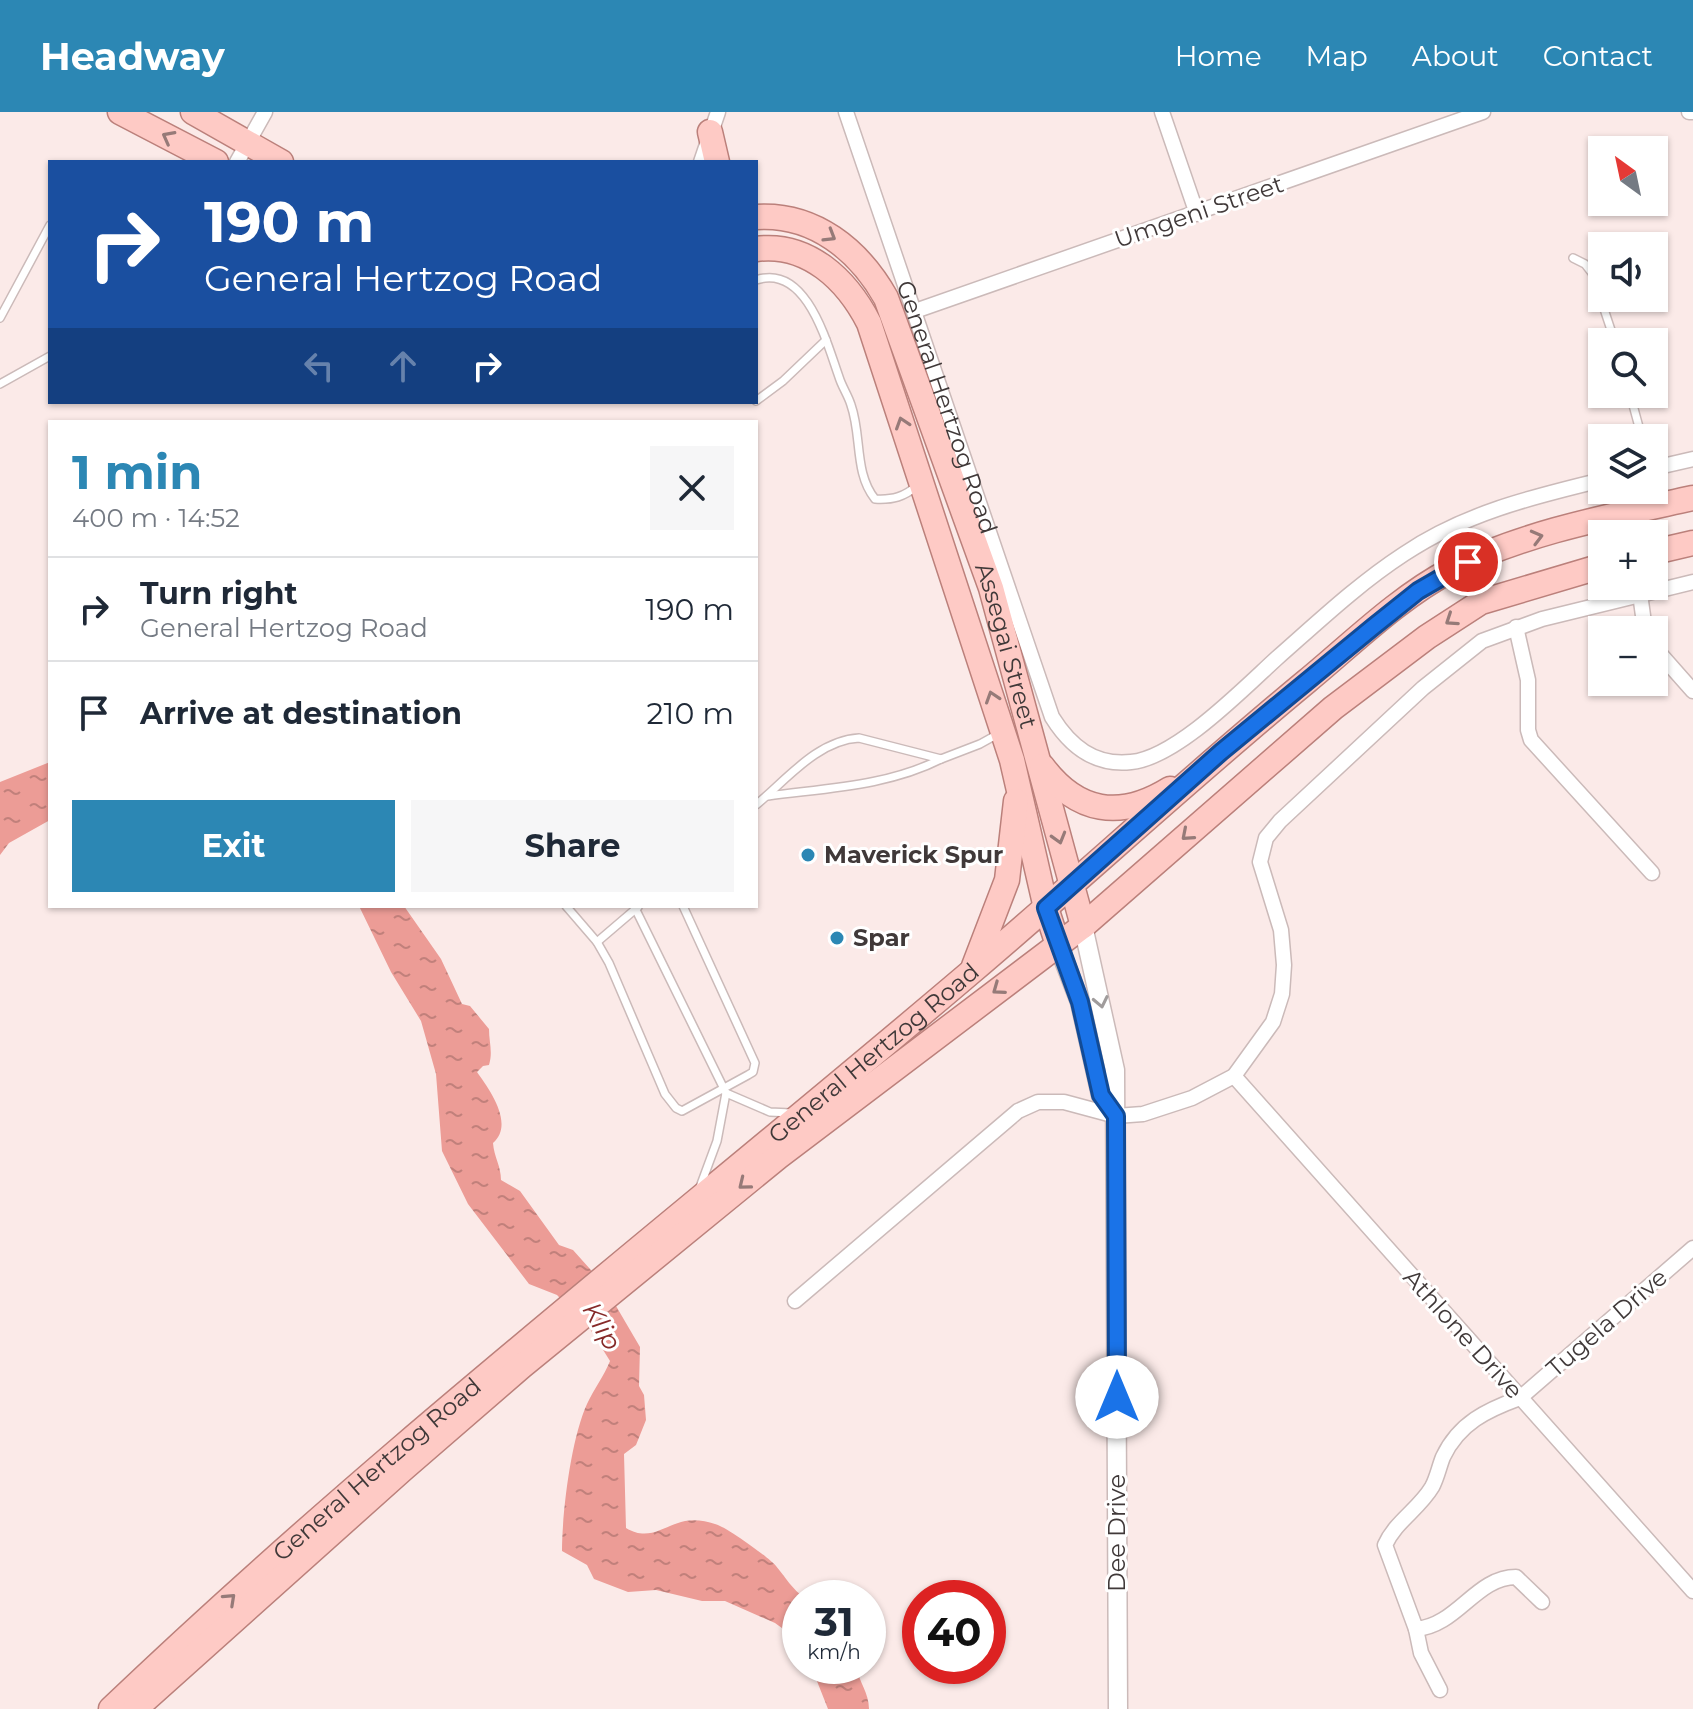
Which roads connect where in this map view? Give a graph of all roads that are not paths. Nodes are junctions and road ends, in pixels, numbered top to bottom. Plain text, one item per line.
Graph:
1 (120, 112) edge
2 (193, 112) edge
3 (265, 112) edge
4 (846, 112) edge
5 (1162, 112) edge
6 (1483, 112) edge
7 (714, 122) edge
8 (242, 153) edge
9 (212, 160) edge
10 (272, 160) edge
11 (702, 160) edge
12 (717, 160) edge
13 (758, 206) edge
14 (1197, 214) junction
15 (758, 217) edge
16 (784, 218) junction
17 (48, 229) edge
18 (758, 249) edge
19 (1573, 258) dead end
20 (758, 280) edge
21 (915, 311) junction
22 (0, 318) edge
23 (1610, 328) edge
24 (826, 340) junction
25 (48, 357) edge
26 (0, 384) edge
27 (758, 399) edge
28 (1693, 459) edge
29 (1668, 465) edge
30 (924, 477) junction
31 (1588, 484) edge
32 (1693, 498) edge
33 (1693, 543) edge
34 (1668, 549) edge
35 (1588, 570) edge
36 (1693, 582) edge
37 (1668, 588) edge
38 (1617, 600) edge
39 (1516, 627) junction
40 (1668, 663) edge
41 (1693, 691) edge
42 (1024, 711) junction
43 (1003, 731) junction
44 (1036, 757) junction
45 (941, 759) junction
46 (1202, 769) junction
47 (1018, 780) junction
48 (766, 796) junction
49 (758, 803) edge
50 (1652, 873) dead end
51 (1072, 885) junction
52 (568, 908) edge
53 (635, 908) edge
54 (636, 908) edge
55 (684, 908) edge
56 (1046, 908) junction
57 (1083, 926) junction
58 (597, 942) junction
59 (1058, 945) junction
60 (972, 972) junction
61 (1234, 1076) junction
62 (725, 1091) junction
63 (804, 1111) junction
64 (1116, 1116) junction
65 (696, 1201) junction
66 (1693, 1248) edge
67 (645, 1254) junction
68 (795, 1301) dead end
69 (517, 1359) junction
70 (1520, 1398) junction
71 (1693, 1591) edge
72 (1542, 1602) dead end
73 (1416, 1629) junction
74 (1440, 1690) dead end
75 (111, 1709) edge
76 (135, 1709) edge
77 (1118, 1709) edge

9 -> 1 main road
2 - 8 main road
3 - 8 street
4 - 21 street, General Hertzog Road
5 - 14 street
6 - 14 street, Umgeni Street
7 - 11 street
7 - 12 main road
8 - 10 main road
13 - 16 main road
14 - 21 street, Umgeni Street
15 - 16 main road, Assegai Street
16 -> 42 main road, Assegai Street
17 - 22 lane
30 -> 18 main road, Assegai Street
19 - 23 lane
20 - 24 lane
21 - 31 street, General Hertzog Road
24 - 27 lane
24 - 30 lane
25 - 26 lane
28 - 29 street
43 -> 30 main road, Assegai Street
46 -> 32 main road, General Hertzog Road
33 - 34 main road
35 -> 57 main road, General Hertzog Road
36 - 37 street
38 - 39 street
39 - 50 street
39 - 61 street
40 - 41 street
42 - 43 lane
42 - 44 main road, Assegai Street
43 - 45 lane
43 - 47 main road, Assegai Street
44 - 46 main road
44 -> 51 main road, Assegai Street
45 - 48 lane
45 - 48 lane
46 - 51 main road, General Hertzog Road
47 - 56 main road, Assegai Street
47 - 60 main road
48 - 49 lane
51 - 56 main road, General Hertzog Road
51 - 57 main road, Assegai Street
52 - 58 lane
53 - 58 lane
54 - 62 lane
55 - 62 lane
56 - 59 main road, Assegai Street
56 - 60 main road, General Hertzog Road
57 - 59 main road, General Hertzog Road
57 -> 64 street, Dee Drive
58 - 62 lane
59 - 64 street, Dee Drive
59 -> 67 main road, General Hertzog Road
60 - 63 main road, General Hertzog Road
61 - 64 street
61 - 70 street, Athlone Drive
62 - 63 lane
62 - 65 lane
63 - 65 main road, General Hertzog Road
64 - 68 street
64 - 77 street, Dee Drive
65 - 67 main road, General Hertzog Road
66 - 70 street, Tugela Drive
67 - 69 main road, General Hertzog Road
75 -> 69 main road, General Hertzog Road
69 - 76 main road, General Hertzog Road
70 - 71 street, Athlone Drive
70 - 73 street, Tugela Drive
72 - 73 street
73 - 74 street

